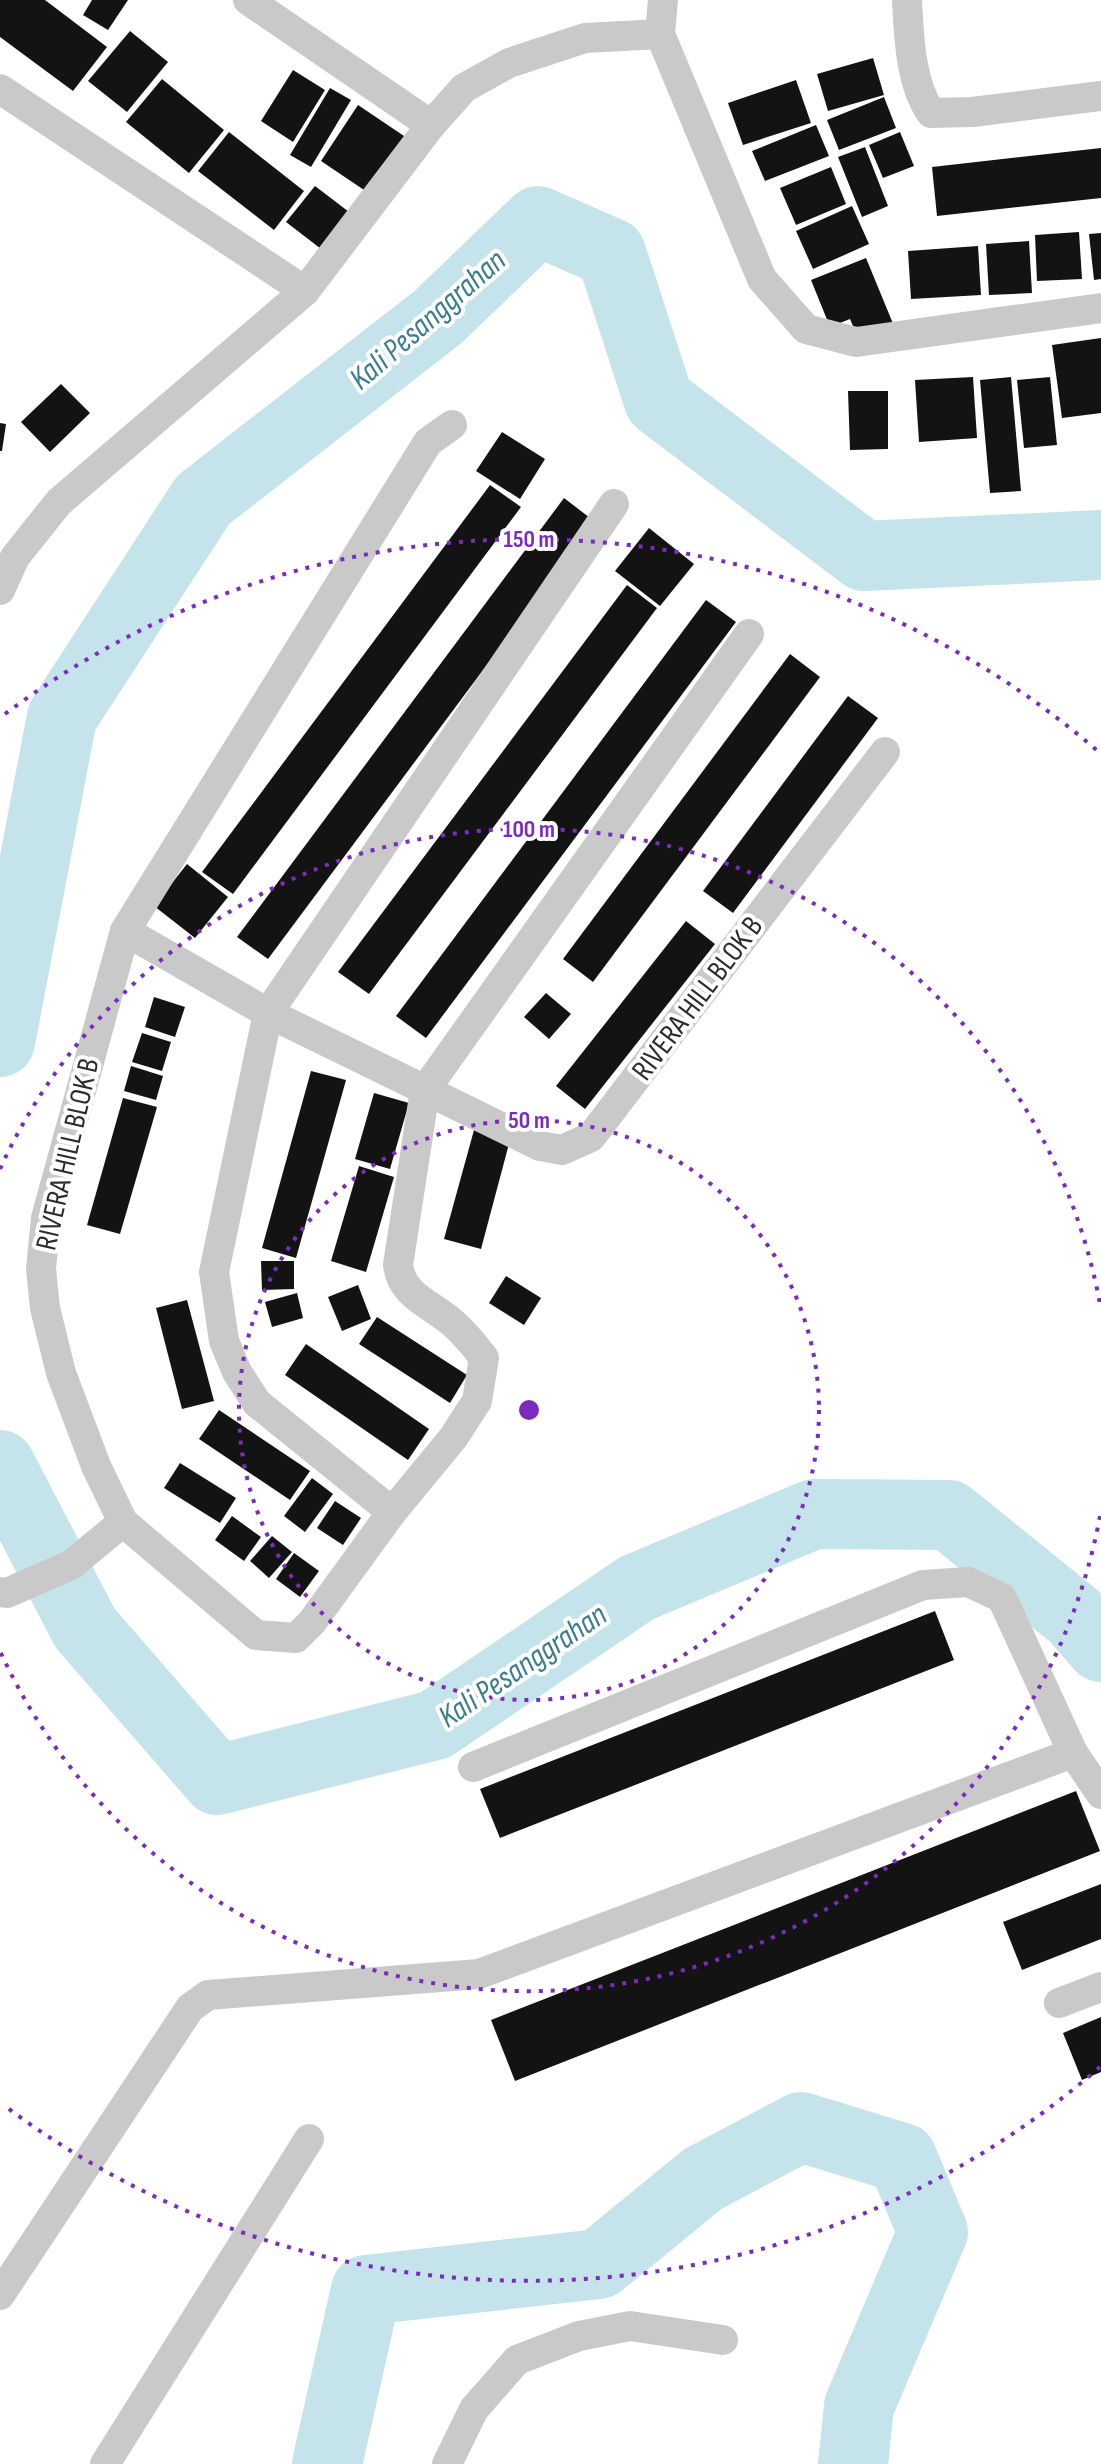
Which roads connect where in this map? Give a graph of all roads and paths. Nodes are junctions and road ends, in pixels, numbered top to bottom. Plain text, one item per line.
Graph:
1 (248, 0) edge
2 (663, 0) edge
3 (907, 0) edge
4 (660, 34) junction
5 (0, 89) edge
6 (1101, 96) edge
7 (431, 125) junction
8 (305, 291) junction
9 (1101, 308) edge
10 (452, 425) dead end
11 (614, 504) dead end
12 (8, 554) edge
13 (0, 590) edge
14 (749, 634) dead end
15 (885, 752) dead end
16 (125, 931) junction
17 (268, 1013) junction
18 (425, 1090) junction
19 (392, 1512) junction
20 (123, 1522) junction
21 (4, 1592) edge
22 (1073, 1753) junction
23 (473, 1767) dead end
24 (1101, 1794) edge
25 (1101, 1987) edge
26 (1059, 2003) dead end
27 (309, 2139) dead end
28 (0, 2295) edge
29 (723, 2340) dead end
30 (105, 2464) edge
31 (447, 2464) edge

1 - 7 street
2 - 4 street
3 - 6 street
4 - 7 street
4 - 9 street
5 - 8 street
7 - 8 street
8 - 12 street
10 - 16 street, RIVERA HILL BLOK B
11 - 17 street
12 - 13 street
14 - 18 street, RIVERA HILL BLOK B
15 - 18 street, RIVERA HILL BLOK B
16 - 17 street, RIVERA HILL BLOK B
16 - 20 street, RIVERA HILL BLOK B
17 - 18 street, RIVERA HILL BLOK B
17 - 19 street
18 - 19 street, RIVERA HILL BLOK B
19 - 20 street, RIVERA HILL BLOK B
20 - 21 street
22 - 23 street
22 - 24 street
22 - 28 street
25 - 26 street
27 - 30 street
29 - 31 street

